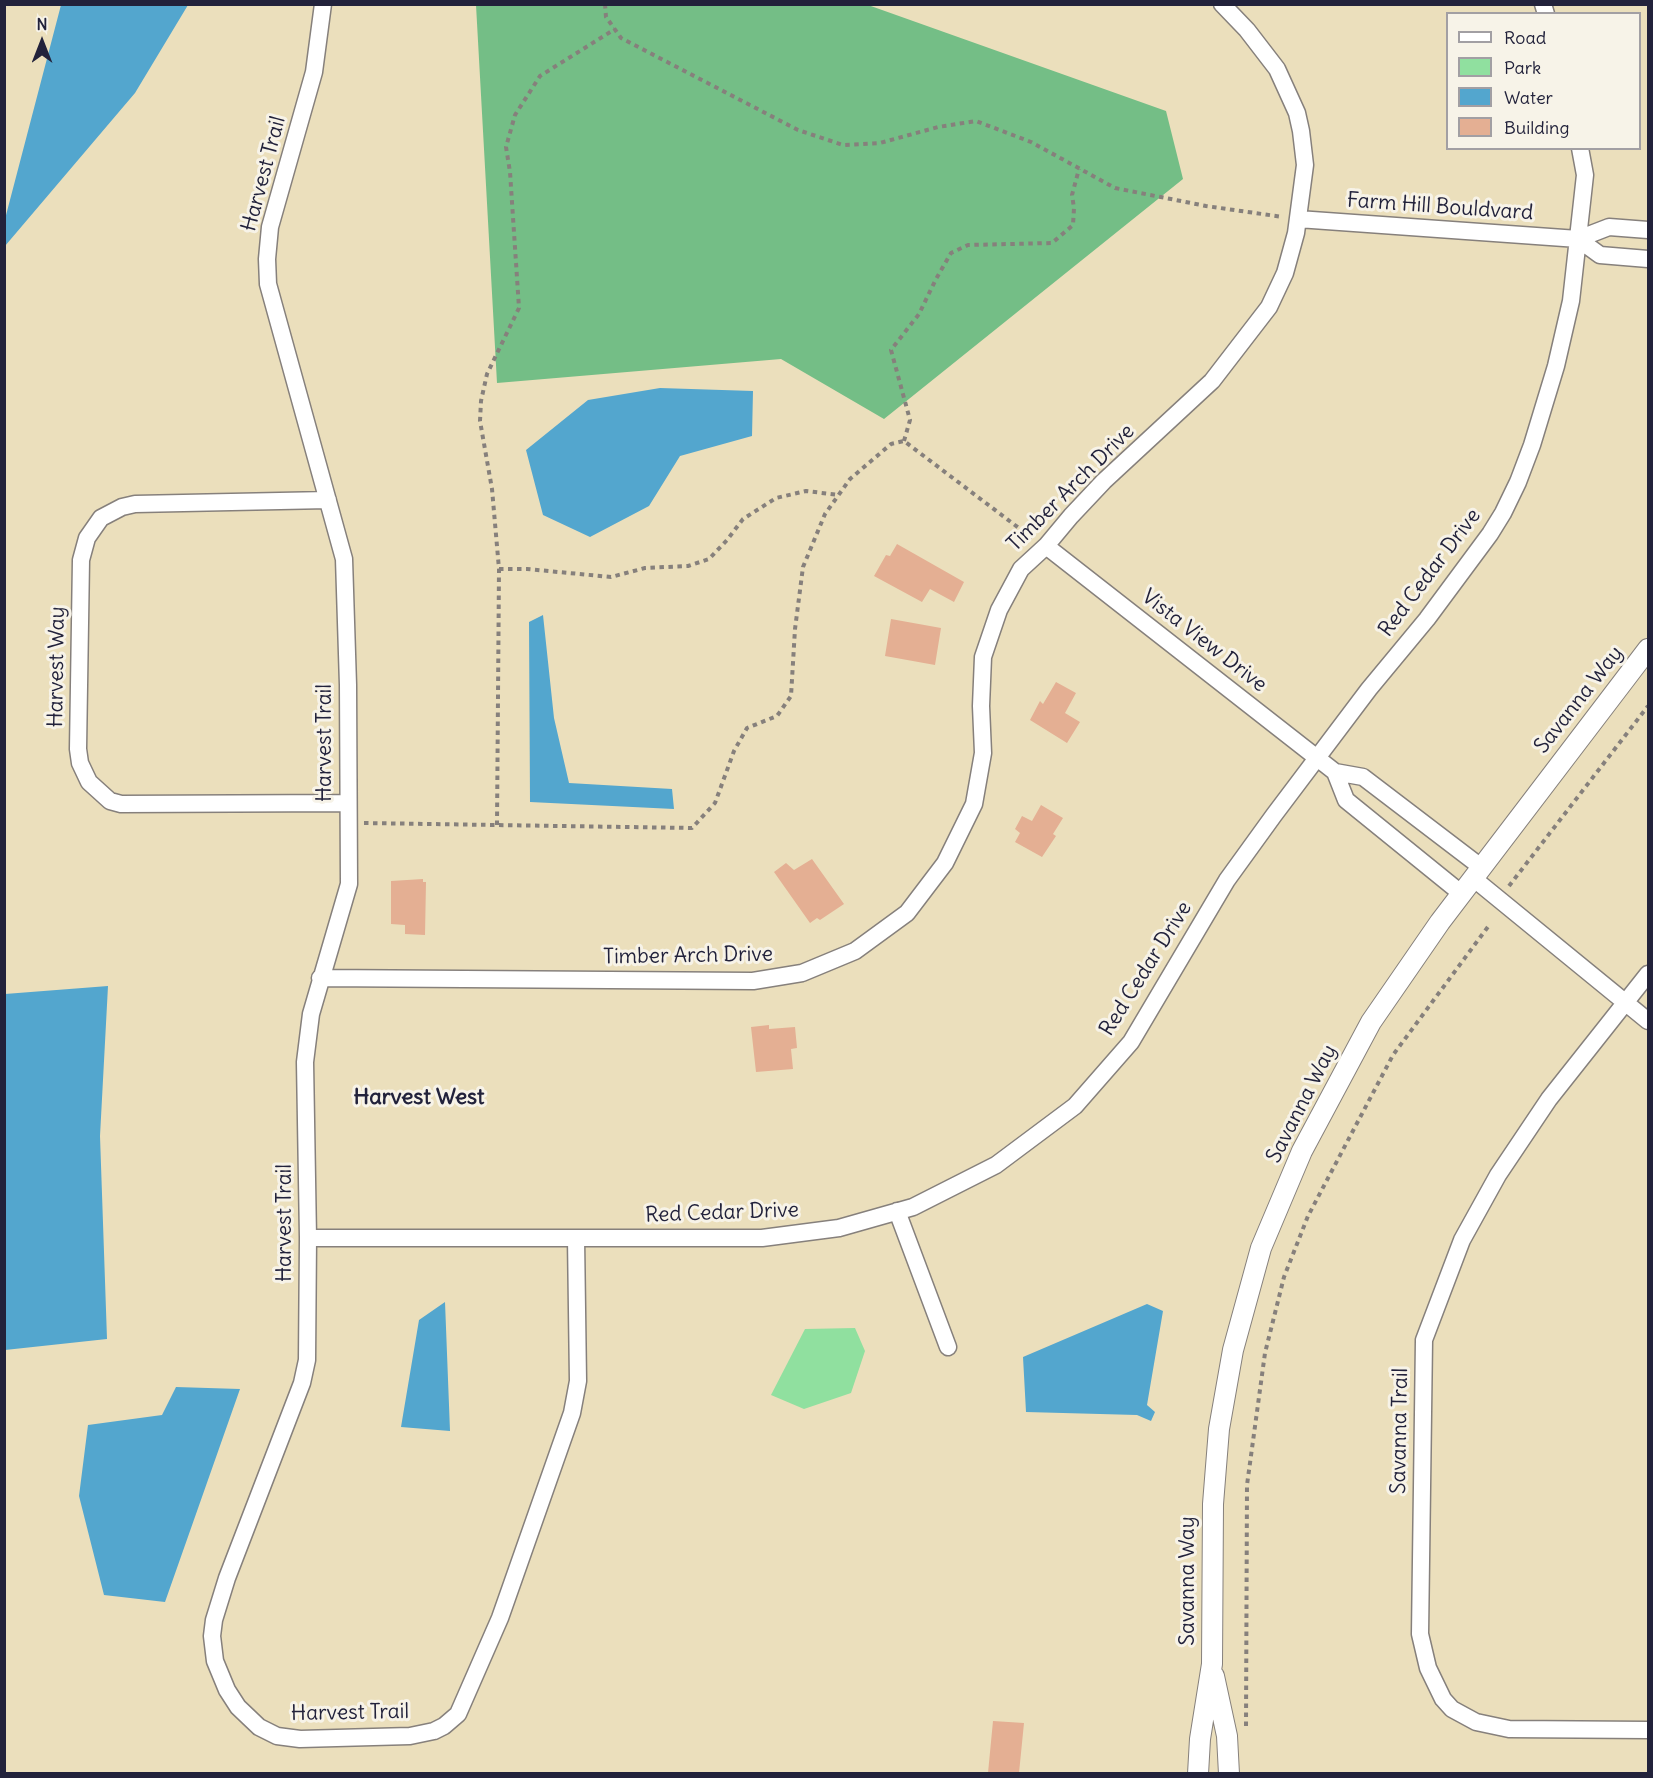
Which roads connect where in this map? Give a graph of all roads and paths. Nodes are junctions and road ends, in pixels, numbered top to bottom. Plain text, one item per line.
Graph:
1 (323, 4) edge
2 (605, 4) edge
3 (1222, 4) edge
4 (615, 29) junction
5 (1580, 150) edge
6 (1079, 169) junction
7 (1298, 219) junction
8 (1648, 230) edge
9 (1578, 238) junction
10 (1648, 259) edge
11 (904, 441) junction
12 (839, 495) junction
13 (328, 500) junction
14 (1046, 546) junction
15 (499, 569) junction
16 (1648, 649) edge
17 (1648, 706) edge
18 (1316, 757) junction
19 (1335, 772) junction
20 (348, 803) junction
21 (348, 823) junction
22 (496, 825) junction
23 (1472, 880) junction
24 (1509, 887) dead end
25 (1490, 924) dead end
26 (1648, 974) edge
27 (320, 978) junction
28 (1626, 1004) junction
29 (1648, 1021) edge
30 (897, 1211) junction
31 (308, 1238) junction
32 (576, 1238) junction
33 (948, 1347) dead end
34 (1212, 1664) junction
35 (1648, 1730) edge
36 (1245, 1734) dead end
37 (1198, 1773) edge
38 (1229, 1773) edge

1 - 13 street, Harvest Trail
2 - 4 path
3 - 7 street, Timber Arch Drive
4 - 6 path
4 - 15 path
5 - 9 street, Red Cedar Drive
6 - 7 path
6 - 11 path
7 - 9 street, Farm Hill Bouldvard
7 - 14 street, Timber Arch Drive
8 - 9 street, Farm Hill Bouldvard
9 - 10 street
9 - 18 street, Red Cedar Drive
11 - 12 path
11 - 14 path
12 - 15 path
12 - 22 path
13 - 20 street, Harvest Trail
13 - 20 street, Harvest Way
14 - 18 street, Vista View Drive
14 - 27 street, Timber Arch Drive
15 - 22 path
16 - 23 street, Savanna Way
17 - 24 path
18 - 19 street, Vista View Drive
18 - 30 street, Red Cedar Drive
19 - 23 street, Vista View Drive
19 - 23 street, Vista View Drive
20 - 21 street, Harvest Trail
21 - 22 path
21 - 27 street, Harvest Trail
23 - 28 street, Vista View Drive
23 - 34 street, Savanna Way
25 - 36 path
26 - 28 street, Savanna Trail
27 - 31 street, Harvest Trail
28 - 29 street, Vista View Drive
28 - 35 street, Savanna Trail
30 - 32 street, Red Cedar Drive
30 - 33 street
31 - 32 street, Red Cedar Drive
31 - 32 street, Harvest Trail
34 - 37 street, Savanna Way
34 - 38 street, Savanna Way

